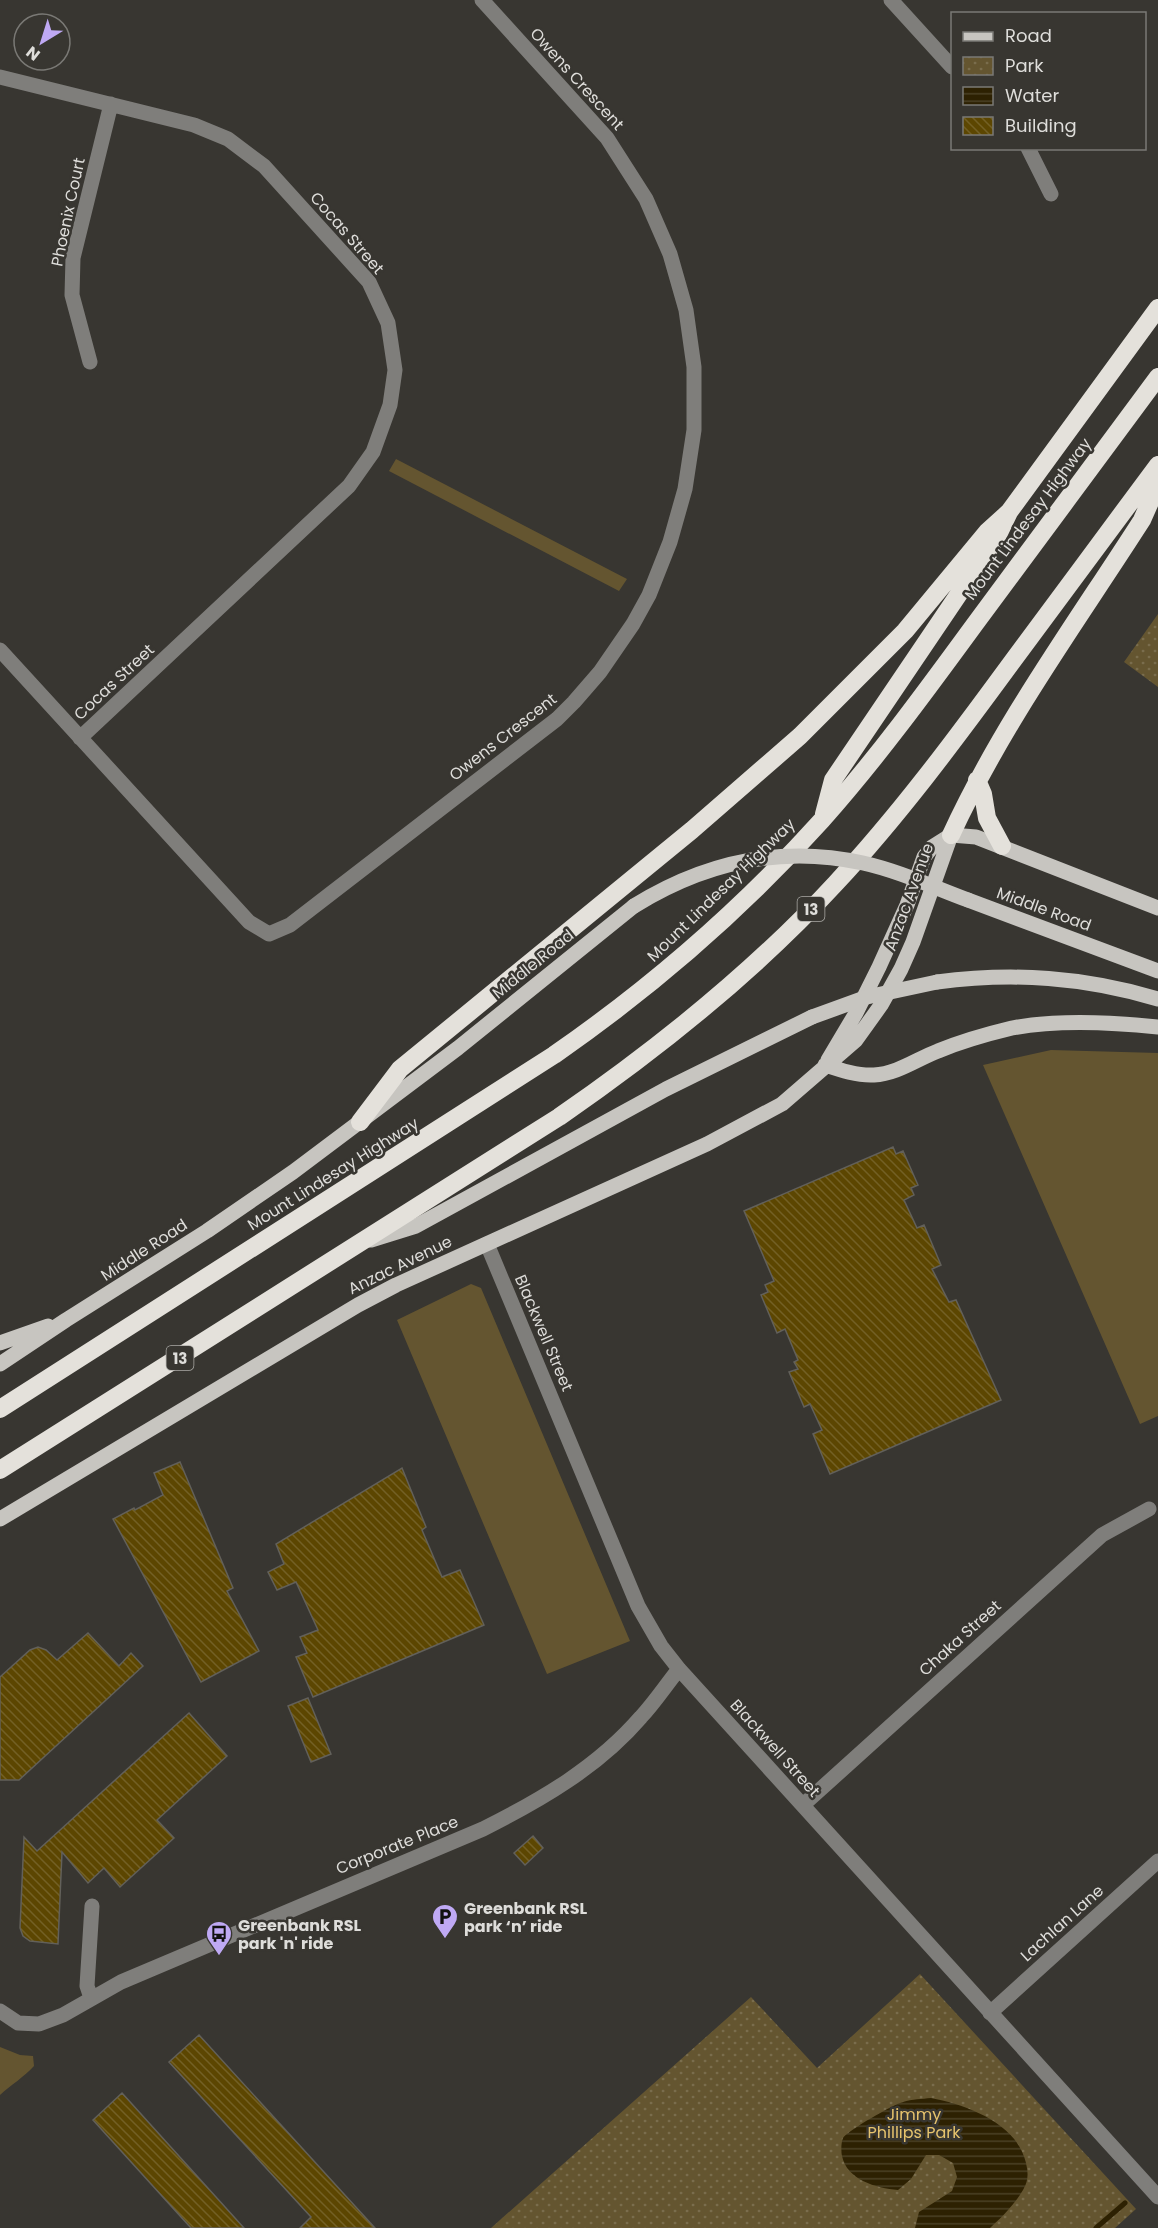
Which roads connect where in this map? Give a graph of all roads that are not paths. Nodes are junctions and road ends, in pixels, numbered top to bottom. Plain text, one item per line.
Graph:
1 (482, 0) edge
2 (891, 0) edge
3 (951, 66) edge
4 (0, 77) edge
5 (111, 104) junction
6 (1029, 150) edge
7 (1051, 194) dead end
8 (1158, 308) edge
9 (90, 362) dead end
10 (1158, 377) edge
11 (1158, 465) edge
12 (1158, 484) edge
13 (1009, 512) junction
14 (0, 650) edge
15 (80, 738) junction
16 (977, 780) junction
17 (823, 819) junction
18 (951, 835) junction
19 (1002, 846) junction
20 (1158, 908) edge
21 (1158, 970) edge
22 (1158, 999) edge
23 (1158, 1027) edge
24 (825, 1065) junction
25 (360, 1122) junction
26 (359, 1244) junction
27 (487, 1244) junction
28 (66, 1320) junction
29 (0, 1342) edge
30 (0, 1364) edge
31 (0, 1409) edge
32 (0, 1470) edge
33 (1149, 1509) dead end
34 (0, 1519) edge
35 (679, 1669) junction
36 (803, 1805) junction
37 (1156, 1866) edge
38 (92, 1906) dead end
39 (91, 1998) junction
40 (0, 2011) edge
41 (990, 2013) junction
42 (1158, 2197) edge

1 - 15 street, Owens Crescent
2 - 3 street
4 - 5 street, Cocas Street
5 - 9 street, Phoenix Court
5 - 15 street, Cocas Street
6 - 7 street
8 - 13 highway
10 - 17 highway, Mount Lindesay Highway
11 - 26 highway, 13
12 - 16 highway
13 - 17 highway
13 - 25 highway
14 - 15 street, Owens Crescent
16 - 18 highway
16 - 19 highway
17 - 31 highway, Mount Lindesay Highway
18 - 19 main road
18 - 24 main road, Anzac Avenue
19 - 20 main road
21 - 25 main road, Middle Road, bridge
22 - 26 main road, bridge
23 - 24 main road
24 - 27 main road, Anzac Avenue
25 - 28 main road, Middle Road
26 - 32 highway, 13
27 - 34 main road, Anzac Avenue
27 - 35 street, Blackwell Street
28 - 29 main road
28 - 30 main road, Middle Road
33 - 36 street, Chaka Street
35 - 36 street, Blackwell Street
35 - 39 street, Corporate Place
36 - 41 street, Blackwell Street
37 - 41 street, Lachlan Lane
38 - 39 street
39 - 40 street, Corporate Place
41 - 42 street, Blackwell Street

